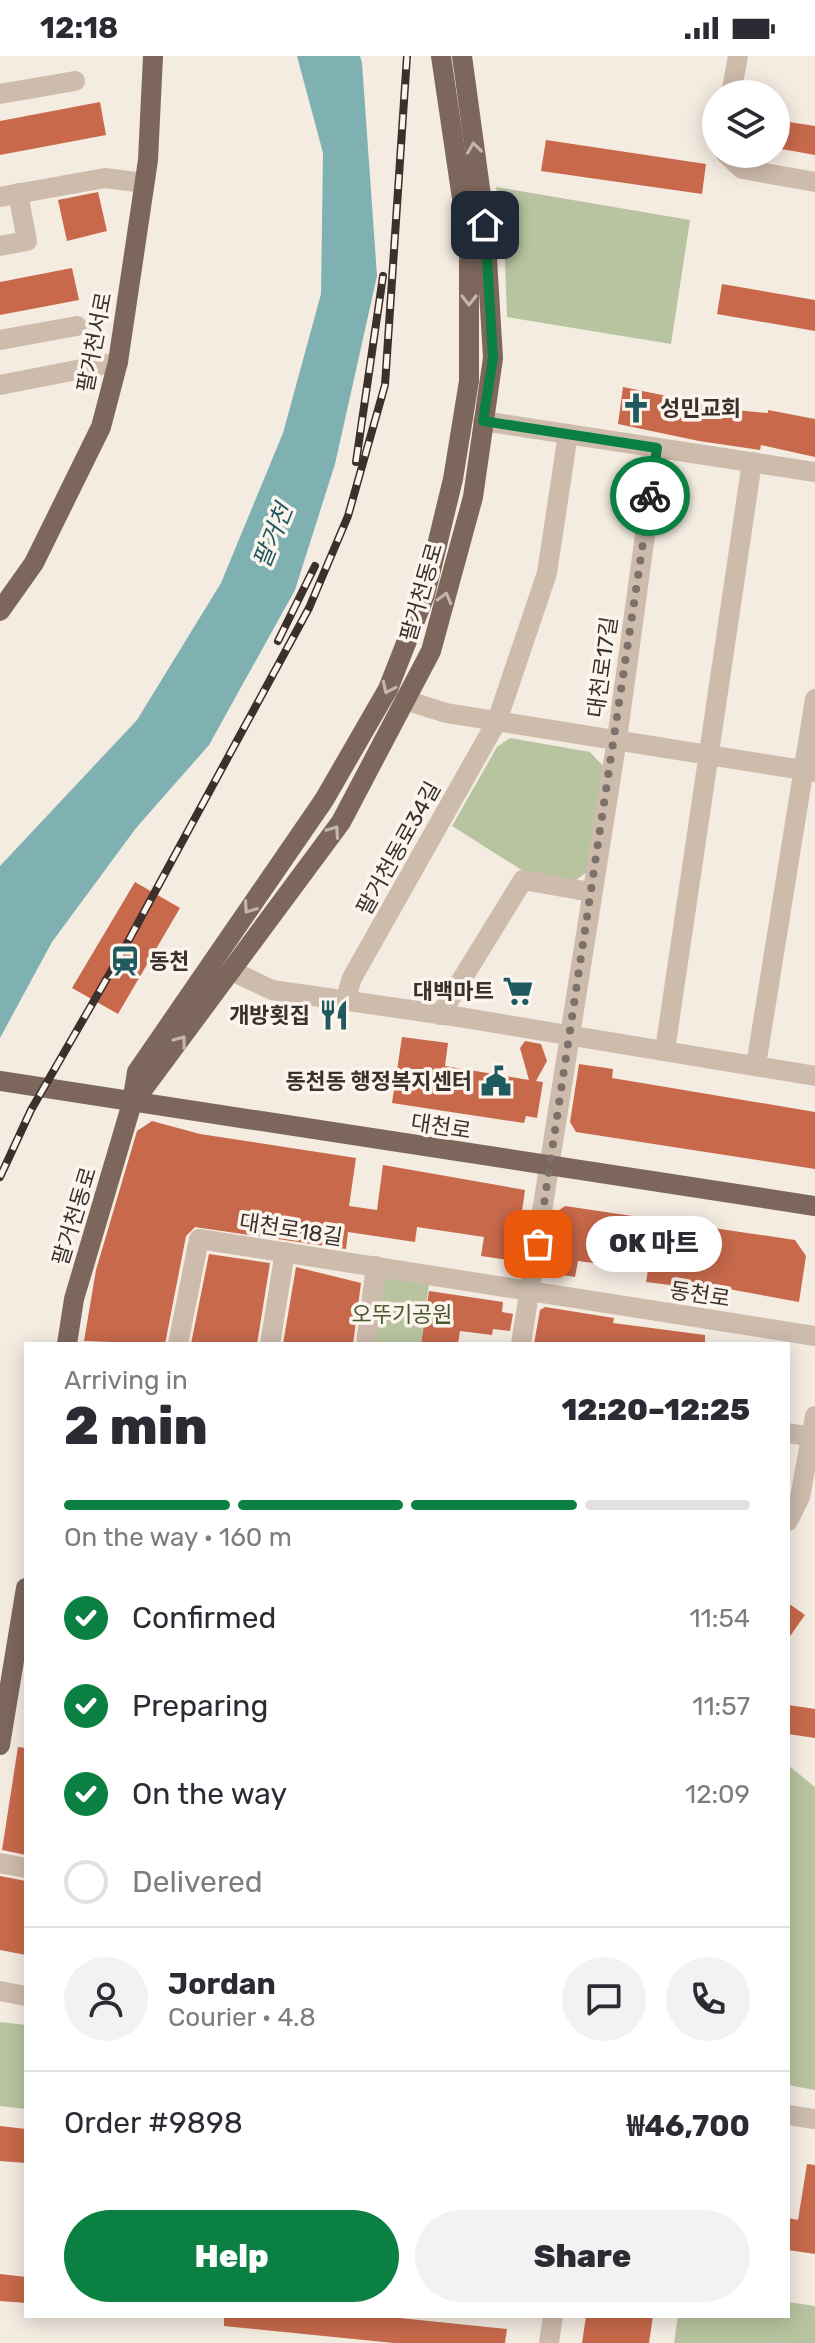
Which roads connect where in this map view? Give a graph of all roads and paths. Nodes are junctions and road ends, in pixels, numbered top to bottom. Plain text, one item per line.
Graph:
1 (153, 56) edge
2 (441, 56) edge
3 (462, 56) edge
4 (738, 56) edge
5 (734, 80) edge
6 (75, 81) dead end
7 (0, 94) edge
8 (741, 168) edge
9 (815, 182) edge
10 (144, 183) junction
11 (9, 195) edge
12 (0, 246) edge
13 (77, 326) dead end
14 (0, 340) edge
15 (118, 362) junction
16 (0, 385) edge
17 (483, 421) junction
18 (568, 434) junction
19 (657, 448) junction
20 (752, 462) junction
21 (815, 472) edge
22 (0, 611) edge
23 (815, 699) edge
24 (405, 700) junction
25 (497, 721) junction
26 (617, 739) junction
27 (708, 754) junction
28 (810, 772) edge
29 (591, 892) junction
30 (232, 971) junction
31 (345, 1001) junction
32 (440, 1015) junction
33 (570, 1034) junction
34 (665, 1050) junction
35 (756, 1065) junction
36 (815, 1076) edge
37 (0, 1081) edge
38 (132, 1103) junction
39 (549, 1167) junction
40 (815, 1206) edge
41 (285, 1252) junction
42 (376, 1266) junction
43 (530, 1292) junction
44 (815, 1336) edge
45 (67, 1342) edge
46 (178, 1342) edge
47 (270, 1342) edge
48 (366, 1342) edge
49 (521, 1342) edge
50 (815, 1416) edge
51 (790, 1433) edge
52 (812, 1437) junction
53 (790, 1517) edge
54 (24, 1600) edge
55 (0, 1745) edge
56 (0, 1863) edge
57 (24, 1868) edge
58 (0, 1991) edge
59 (24, 1996) edge
60 (790, 2115) edge
61 (815, 2119) edge
62 (553, 2318) edge
63 (549, 2343) edge

1 - 10 main road, 팔거천서로
2 -> 38 main road, 팔거천동로
17 -> 3 main road, 팔거천동로
4 - 5 street
6 - 7 street
8 - 9 street
10 - 11 street
10 - 15 main road, 팔거천서로
11 - 12 street
13 - 14 street
15 - 16 street
15 - 22 main road, 팔거천서로
17 - 18 street
24 -> 17 main road, 팔거천동로
18 - 19 street
18 - 25 street, 팔거천동로34길
19 - 20 street
19 - 26 street, 대천로17길
20 - 21 street
20 - 27 street
23 - 28 street
24 - 25 street
30 -> 24 main road, 팔거천동로
25 - 26 street
25 - 31 street, 팔거천동로34길
26 - 27 street
26 - 29 street, 대천로17길
27 - 28 street
27 - 34 street
28 - 35 street
29 - 32 street
29 - 33 street, 대천로17길
30 - 31 street
38 -> 30 main road, 팔거천동로
31 - 32 street
32 - 33 street
33 - 34 street
33 - 39 street, 대천로17길
34 - 35 street
35 - 36 street
37 - 38 main road, 대천로
38 - 39 main road, 대천로
38 - 45 main road, 팔거천동로
39 - 40 main road, 대천로
39 - 43 street
41 - 42 street, 대천로18길
41 - 46 street, 대천로18길
41 - 47 street
42 - 43 street, 대천로18길
42 - 48 street
43 - 44 street, 동천로
43 - 49 street
50 - 52 street
51 - 52 street
52 - 53 street
54 - 55 main road
56 - 57 street
58 - 59 street
60 - 61 street
62 - 63 street

